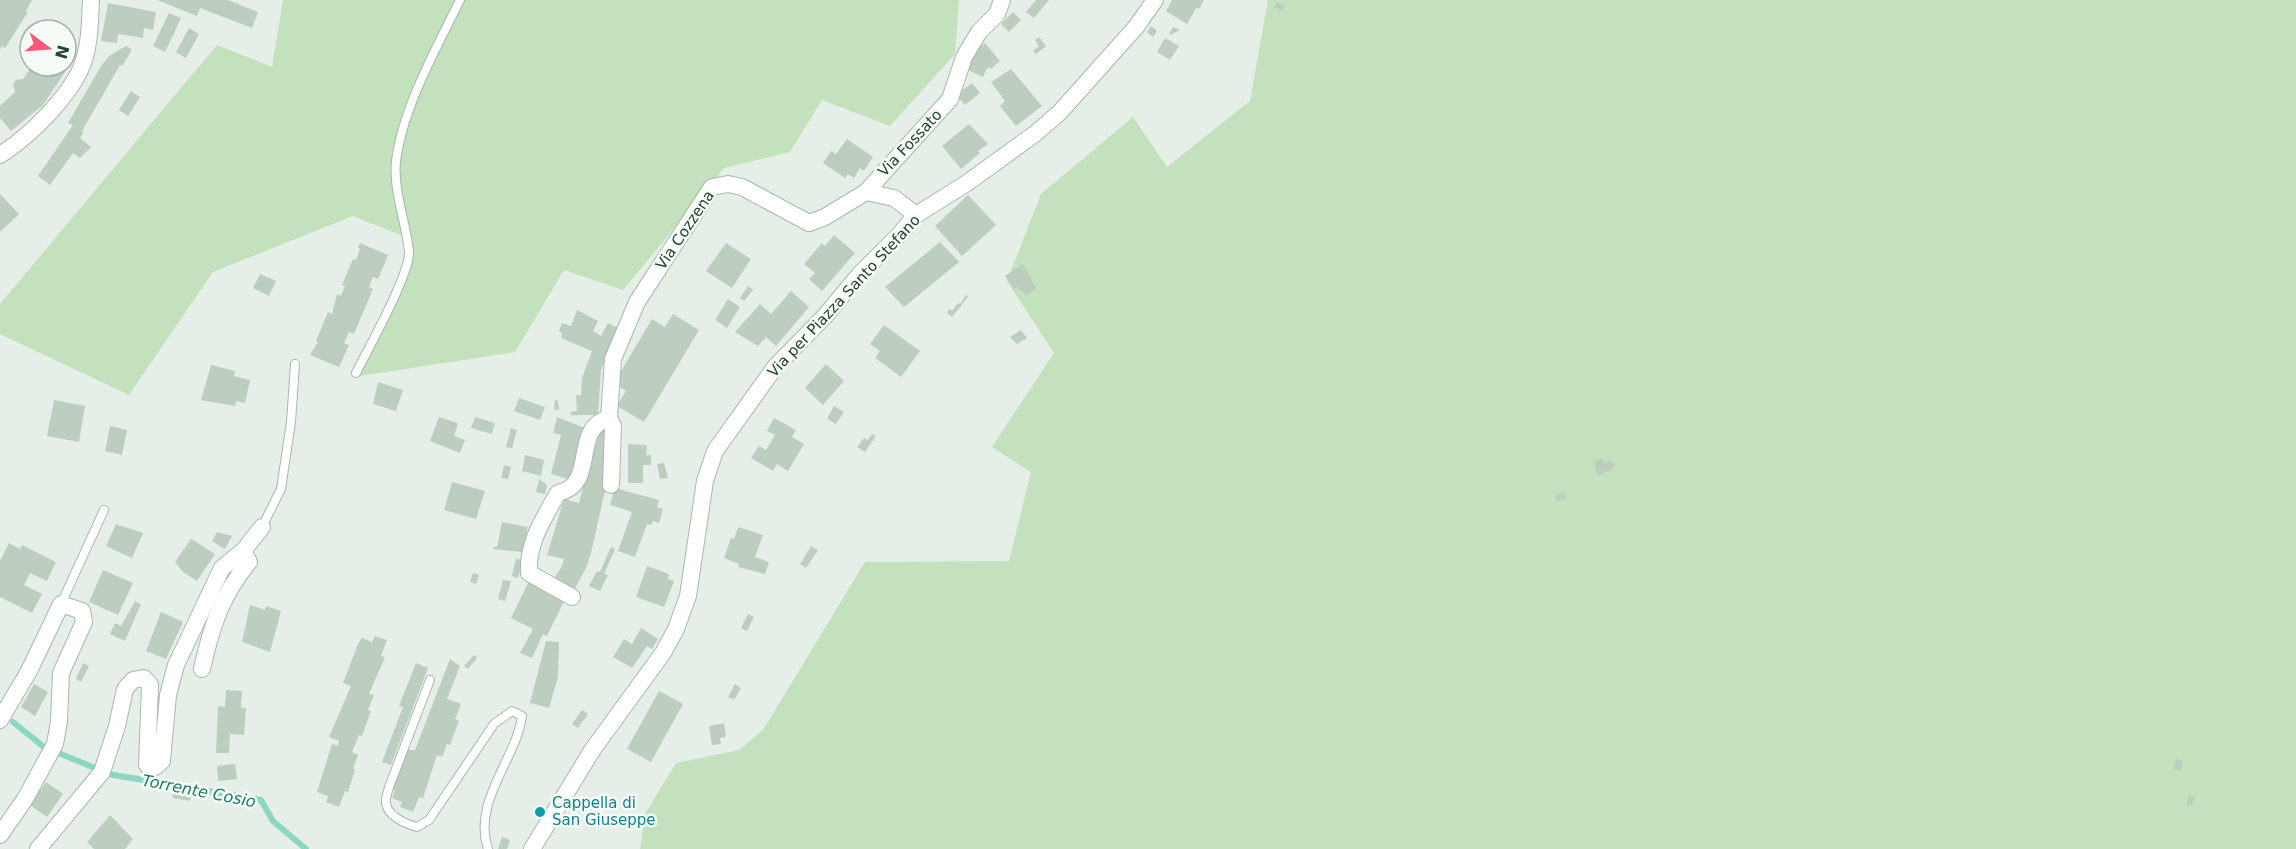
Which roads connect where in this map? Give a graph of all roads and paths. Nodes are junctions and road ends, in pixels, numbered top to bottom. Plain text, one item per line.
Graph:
1 (91, 0) edge
2 (460, 0) edge
3 (1002, 0) edge
4 (1155, 0) edge
5 (0, 155) edge
6 (866, 192) junction
7 (916, 215) junction
8 (296, 364) dead end
9 (356, 373) dead end
10 (609, 418) junction
11 (611, 485) dead end
12 (104, 510) dead end
13 (262, 527) joint
14 (243, 551) junction
15 (572, 597) dead end
16 (61, 604) junction
17 (202, 669) dead end
18 (430, 680) dead end
19 (0, 720) edge
20 (0, 835) edge
21 (38, 849) edge
22 (488, 849) edge
23 (531, 849) edge

1 - 5 street
2 - 9 lane
3 - 6 street, Via Fossato
4 - 7 street, Via per Piazza Santo Stefano
6 - 7 street
6 - 10 street, Via Cozzena
7 - 23 street, Via per Piazza Santo Stefano
8 - 13 lane
10 - 11 street
10 - 15 street
12 - 16 lane
13 - 14 street
14 - 17 street
14 - 21 street
16 - 19 street
16 - 20 street
18 - 22 lane

